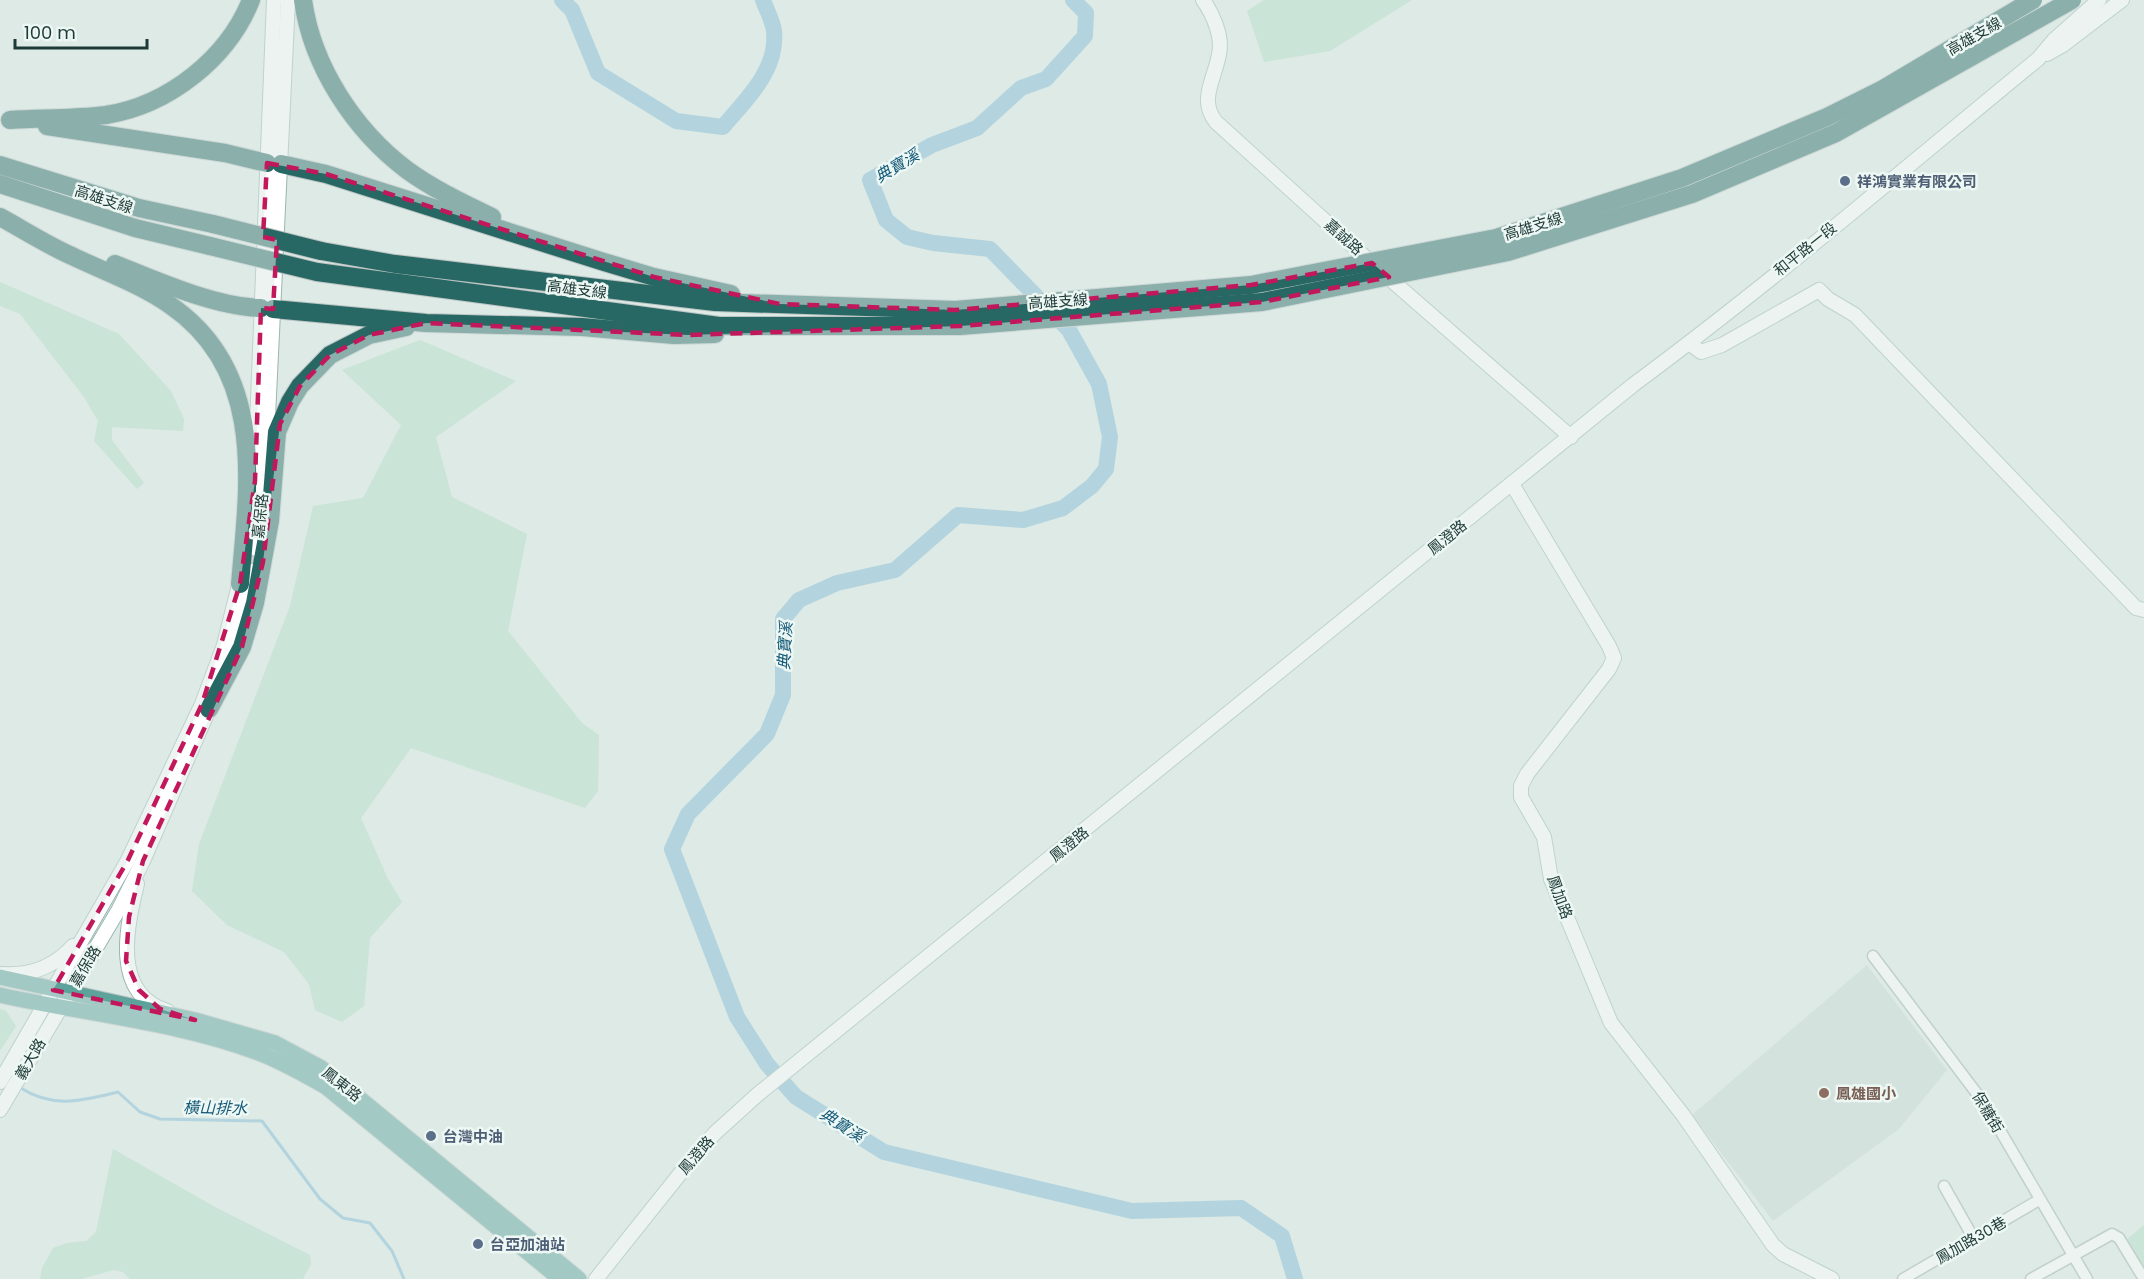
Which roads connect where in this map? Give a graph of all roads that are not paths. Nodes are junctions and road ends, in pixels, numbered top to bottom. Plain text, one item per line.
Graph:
1 (251, 0) edge
2 (274, 0) edge
3 (288, 0) edge
4 (303, 0) edge
5 (1203, 0) edge
6 (2033, 0) edge
7 (2072, 0) edge
8 (2099, 0) edge
9 (2122, 0) edge
10 (2038, 59) junction
11 (5, 120) edge
12 (274, 163) junction
13 (0, 165) edge
14 (0, 184) edge
15 (0, 216) edge
16 (542, 241) junction
17 (780, 304) junction
18 (267, 308) junction
19 (958, 318) junction
20 (426, 323) junction
21 (876, 327) junction
22 (1689, 344) junction
23 (1571, 437) junction
24 (1512, 484) junction
25 (240, 584) junction
26 (2144, 610) edge
27 (209, 709) junction
28 (143, 861) junction
29 (95, 918) junction
30 (1873, 956) dead end
31 (0, 975) edge
32 (53, 990) junction
33 (69, 993) junction
34 (0, 994) edge
35 (52, 1006) junction
36 (195, 1020) junction
37 (0, 1082) edge
38 (0, 1110) edge
39 (389, 1130) junction
40 (431, 1165) junction
41 (1944, 1186) dead end
42 (2039, 1200) junction
43 (1974, 1239) junction
44 (2072, 1254) junction
45 (560, 1279) edge
46 (579, 1279) edge
47 (596, 1279) edge
48 (1832, 1279) edge
49 (1903, 1279) edge
50 (2031, 1279) edge
51 (2087, 1279) edge
52 (2144, 1279) edge

1 - 11 highway
2 - 12 street, 嘉保路
3 - 12 street, 嘉保路
4 - 16 highway
5 - 23 street, 嘉誠路
6 - 19 highway, 高雄支線, bridge
7 - 19 highway, 高雄支線, bridge
8 - 10 street, 和平路一段
9 - 10 street, 和平路一段
10 - 22 street, 和平路一段
11 - 12 highway
12 - 16 highway
12 - 18 street, 嘉保路
13 - 17 highway, 高雄支線, bridge
14 - 21 highway, 高雄支線, bridge
15 - 18 highway
15 - 25 highway
16 - 17 highway
17 - 19 highway, 高雄支線
18 - 20 highway
18 - 25 street, 嘉保路
18 - 27 street, 嘉保路
19 - 21 highway, 高雄支線
20 - 21 highway
20 - 27 highway
22 - 23 street, 和平路一段
22 - 26 street
23 - 24 street, 鳳澄路
24 - 47 street, 鳳澄路
24 - 48 street, 鳳加路
25 - 29 street, 嘉保路
27 - 28 street, 嘉保路
28 - 33 street, 嘉保路
28 - 36 street
29 - 31 street
29 - 32 street, 嘉保路
30 - 42 street, 保糖街
31 - 32 main road, 鳳東路
32 - 33 main road, 鳳東路
32 - 35 street, 嘉保路
33 - 35 street, 嘉保路
33 - 36 main road, 鳳東路
34 - 35 main road, 鳳東路
35 - 37 street, 義大路
35 - 38 street, 義大路
35 - 39 main road, 鳳東路
36 - 39 main road, 鳳東路
39 - 40 main road, 鳳東路
40 - 45 main road, 鳳東路
40 - 46 main road, 鳳東路
41 - 43 street
42 - 43 street, 鳳加路30巷
42 - 44 street, 保糖街
43 - 49 street, 鳳加路30巷
44 - 50 street
44 - 51 street, 保糖街
44 - 52 street

